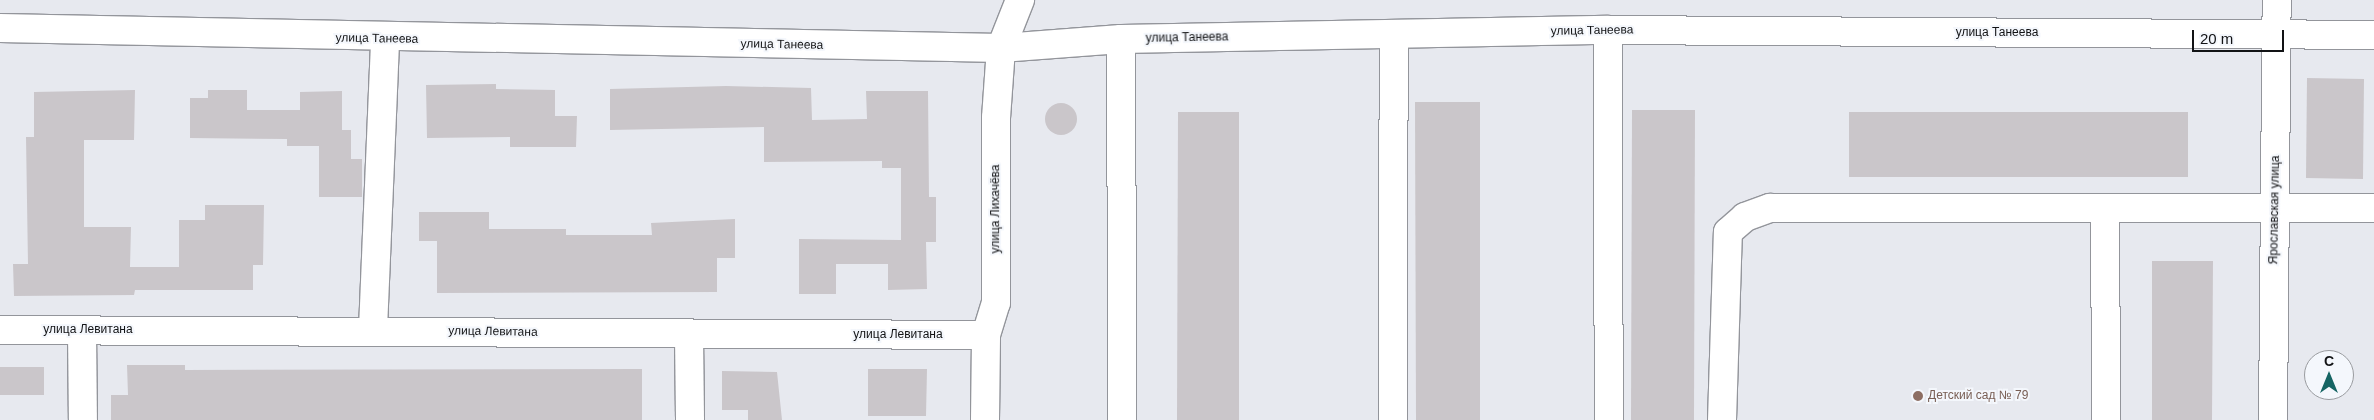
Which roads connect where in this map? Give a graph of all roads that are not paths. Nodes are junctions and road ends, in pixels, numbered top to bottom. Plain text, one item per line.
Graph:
1 (1020, 0) edge
2 (2277, 0) edge
3 (0, 28) edge
4 (1608, 30) junction
5 (1394, 34) junction
6 (2277, 35) junction
7 (2374, 35) edge
8 (385, 39) junction
9 (1121, 39) junction
10 (1001, 48) junction
11 (2276, 208) junction
12 (2374, 208) edge
13 (2105, 209) junction
14 (374, 329) junction
15 (0, 330) edge
16 (82, 331) junction
17 (986, 335) junction
18 (689, 336) junction
19 (83, 420) edge
20 (690, 420) edge
21 (985, 420) edge
22 (1122, 420) edge
23 (1393, 420) edge
24 (1609, 420) edge
25 (1722, 420) edge
26 (2106, 420) edge
27 (2273, 420) edge

1 - 10 street, улица Лихачёва
2 - 6 street, Ярославская улица
3 - 8 street, улица Танеева
4 - 5 street, улица Танеева
4 - 6 street, улица Танеева
4 - 24 street
5 - 9 street, улица Танеева
5 - 23 street
6 - 7 street, улица Танеева
6 - 11 street, Ярославская улица
8 - 10 street, улица Танеева
8 - 14 street
9 - 10 street, улица Танеева
9 - 22 street
10 - 17 street, улица Лихачёва
11 - 12 street
11 - 13 street
11 - 27 street, Ярославская улица
13 - 25 street
13 - 26 street
14 - 16 street, улица Левитана
14 - 18 street, улица Левитана
15 - 16 street, улица Левитана
16 - 19 street
17 - 18 street, улица Левитана
17 - 21 street, улица Лихачёва
18 - 20 street

